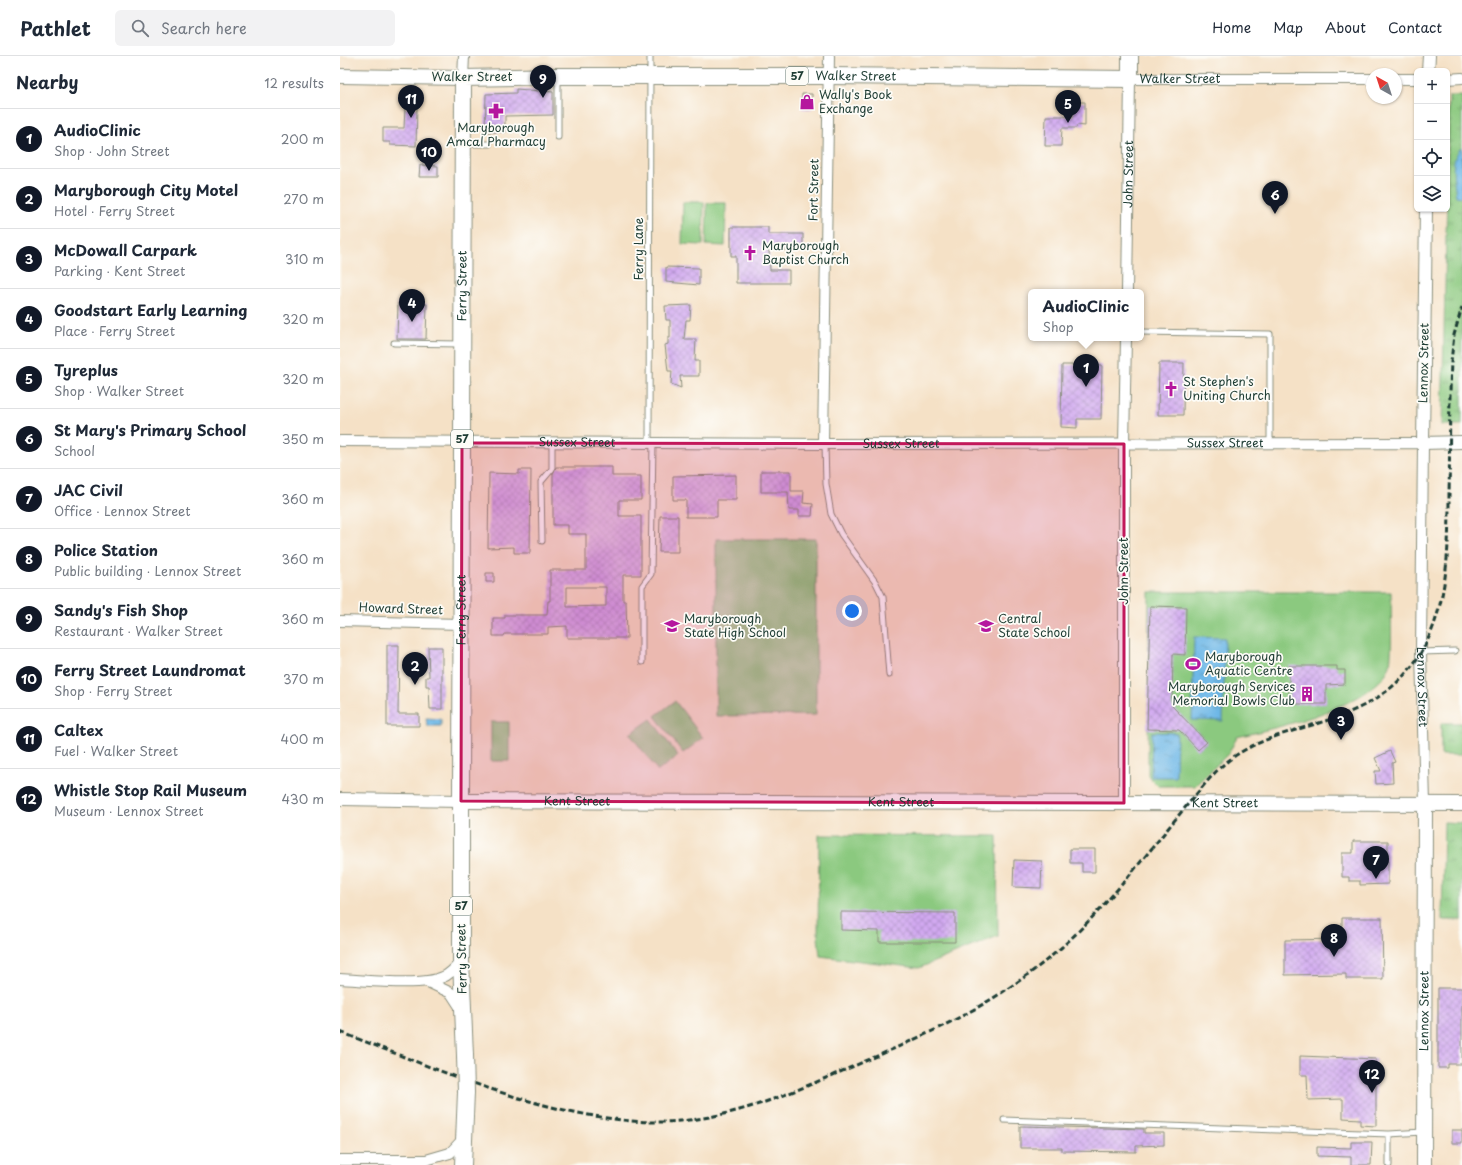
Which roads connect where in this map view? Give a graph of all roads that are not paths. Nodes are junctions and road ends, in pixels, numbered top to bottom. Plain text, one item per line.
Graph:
1 (464, 56) edge
2 (650, 56) edge
3 (829, 56) edge
4 (1130, 56) edge
5 (1429, 56) edge
6 (1428, 68) edge
7 (340, 76) edge
8 (558, 76) junction
9 (829, 76) junction
10 (650, 77) junction
11 (463, 78) junction
12 (1462, 78) edge
13 (1130, 79) junction
14 (1366, 79) edge
15 (1402, 79) edge
16 (1414, 79) edge
17 (1450, 79) edge
18 (558, 137) dead end
19 (462, 144) junction
20 (489, 144) dead end
21 (1426, 212) edge
22 (1127, 289) edge
23 (1144, 332) edge
24 (1126, 341) edge
25 (394, 343) dead end
26 (462, 344) junction
27 (340, 441) edge
28 (552, 442) junction
29 (651, 442) junction
30 (1462, 442) edge
31 (462, 443) junction
32 (1423, 443) junction
33 (824, 444) junction
34 (1124, 444) junction
35 (1270, 444) junction
36 (542, 541) dead end
37 (340, 621) edge
38 (461, 624) junction
39 (1455, 650) dead end
40 (1421, 652) junction
41 (642, 662) dead end
42 (889, 675) dead end
43 (340, 799) edge
44 (461, 801) junction
45 (1124, 803) junction
46 (1425, 804) junction
47 (1462, 804) edge
48 (461, 961) junction
49 (340, 979) edge
50 (428, 982) junction
51 (463, 1011) junction
52 (1004, 1120) dead end
53 (1424, 1132) junction
54 (1389, 1134) junction
55 (465, 1137) junction
56 (340, 1160) edge
57 (426, 1160) junction
58 (438, 1165) edge
59 (463, 1165) edge
60 (1388, 1165) edge
61 (1424, 1165) edge

1 - 11 street, Ferry Street
2 - 10 lane, Ferry Lane
3 - 9 street, Fort Street
4 - 13 main road, John Street
5 - 6 street
7 - 11 main road, Walker Street
8 - 10 main road, Walker Street / 57
8 - 11 main road, Walker Street / 57
8 - 18 lane
9 - 10 main road, Walker Street / 57
9 - 13 main road, Walker Street / 57
9 - 33 street, Fort Street
10 - 29 lane, Ferry Lane
11 - 19 main road, Ferry Street / 57
12 - 17 street
13 - 14 street, Walker Street
13 - 22 street, John Street
15 - 16 street
19 - 20 lane
19 - 26 main road, Ferry Street / 57
21 - 32 street, Lennox Street
23 - 35 lane
24 - 34 street, John Street
25 - 26 lane
26 - 31 main road, Ferry Street / 57
27 - 31 street, Sussex Street
28 - 29 street, Sussex Street
28 - 31 street, Sussex Street
28 - 36 lane
29 - 33 street, Sussex Street
29 - 41 lane, Ferry Lane
30 - 32 street, Sussex Street
31 - 38 main road, Ferry Street / 57
32 - 35 street, Sussex Street
32 - 40 street, Lennox Street
33 - 34 street, Sussex Street
33 - 42 lane
34 - 35 street, Sussex Street
34 - 45 street, John Street
37 - 38 street, Howard Street
38 - 44 main road, Ferry Street / 57
39 - 40 lane
40 - 46 street, Lennox Street
43 - 44 street, Kent Street
44 - 45 main road, Kent Street
44 - 48 main road, Ferry Street / 57
45 - 46 main road, Kent Street
46 - 47 main road, Kent Street
46 - 53 main road, Lennox Street
48 - 50 street
48 - 51 main road, Ferry Street / 57
49 - 50 street
50 - 51 street
51 - 55 main road, Ferry Street / 57, bridge
52 - 54 lane
53 - 54 lane
53 - 61 main road, Lennox Street
54 - 60 lane
55 - 57 street
55 - 59 main road, Ferry Street / 57
56 - 57 street
57 - 58 street

